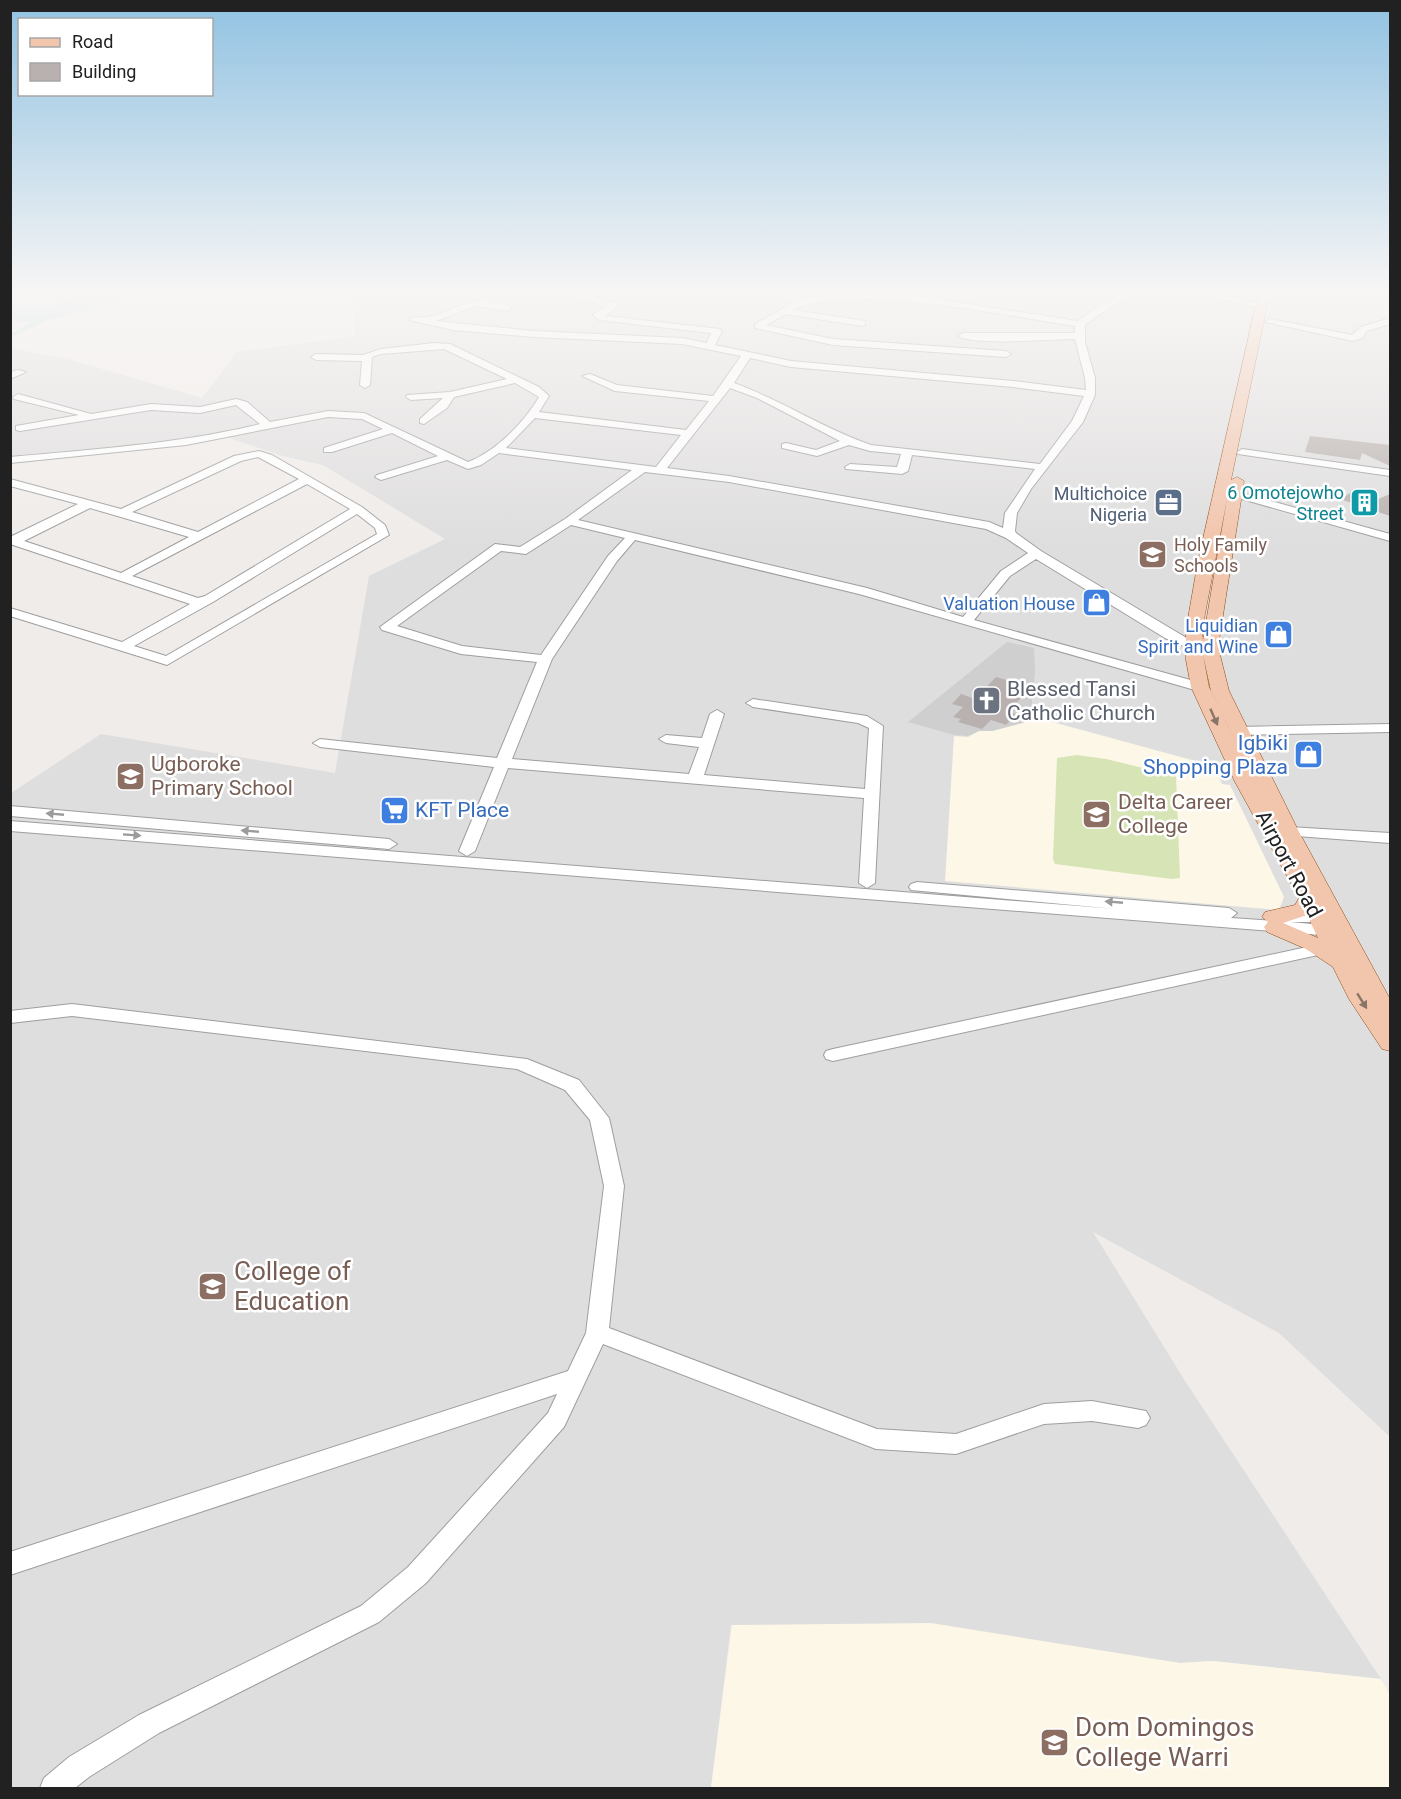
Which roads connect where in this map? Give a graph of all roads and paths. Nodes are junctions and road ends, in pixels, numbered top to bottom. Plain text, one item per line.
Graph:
1 (366, 375) edge
2 (505, 375) edge
3 (734, 375) edge
4 (966, 375) edge
5 (1089, 375) edge
6 (1246, 375) edge
7 (1259, 375) edge
8 (587, 376) dead end
9 (515, 380) junction
10 (728, 384) junction
11 (365, 385) dead end
12 (1090, 394) junction
13 (450, 395) junction
14 (18, 397) dead end
15 (411, 397) dead end
16 (716, 399) junction
17 (530, 414) junction
18 (93, 416) junction
19 (424, 421) dead end
20 (269, 426) junction
21 (20, 428) dead end
22 (392, 430) junction
23 (687, 433) junction
24 (849, 441) junction
25 (786, 446) dead end
26 (328, 450) dead end
27 (498, 450) junction
28 (907, 452) junction
29 (1242, 452) junction
30 (446, 457) junction
31 (10, 460) edge
32 (644, 467) junction
33 (850, 467) dead end
34 (1041, 467) junction
35 (660, 469) junction
36 (1390, 473) edge
37 (381, 477) dead end
38 (308, 479) junction
39 (10, 482) edge
40 (1235, 494) junction
41 (88, 504) junction
42 (358, 509) junction
43 (122, 513) junction
44 (569, 521) junction
45 (1390, 526) edge
46 (1376, 533) junction
47 (1010, 535) junction
48 (199, 536) junction
49 (632, 537) junction
50 (1390, 538) edge
51 (13, 541) edge
52 (1037, 554) junction
53 (1204, 573) junction
54 (1222, 575) junction
55 (124, 576) junction
56 (204, 601) junction
57 (10, 612) edge
58 (966, 622) junction
59 (1193, 646) junction
60 (123, 647) junction
61 (545, 659) junction
62 (1200, 687) junction
63 (753, 703) dead end
64 (717, 714) dead end
65 (1390, 728) edge
66 (1238, 731) junction
67 (666, 739) dead end
68 (320, 743) dead end
69 (707, 743) junction
70 (502, 763) junction
71 (695, 779) junction
72 (872, 794) junction
73 (10, 811) edge
74 (10, 826) edge
75 (1288, 832) junction
76 (1390, 838) edge
77 (466, 850) junction
78 (867, 883) junction
79 (1309, 898) junction
80 (1274, 922) junction
81 (1340, 924) junction
82 (1322, 933) junction
83 (10, 1017) edge
84 (1390, 1017) edge
85 (1390, 1043) edge
86 (833, 1055) dead end
87 (597, 1333) junction
88 (576, 1378) junction
89 (1138, 1418) dead end
90 (10, 1564) edge
91 (54, 1788) edge

1 - 11 street
2 - 9 street
3 - 10 street
4 - 12 street
5 - 12 street
6 - 53 main road, Airport Road
7 - 29 main road, Airport Road
8 - 16 street
9 - 13 street
9 - 17 street
10 - 16 street
10 - 24 street
12 - 34 street
13 - 15 street
13 - 19 street
14 - 18 street
16 - 23 street
17 - 23 street
17 - 27 street
18 - 20 street
18 - 21 street
20 - 22 street
20 - 31 street
22 - 26 street
22 - 30 street
23 - 35 street
24 - 25 street
24 - 28 street
27 - 30 street
27 - 32 street
28 - 33 street
28 - 34 street
29 - 36 street
29 - 40 main road, Airport Road
30 - 37 street
32 - 35 street
32 - 44 street
34 - 47 street
35 - 47 street
38 - 42 street
38 - 43 street
38 - 48 street
39 - 41 street
40 - 46 street
40 - 54 main road, Airport Road
41 - 43 street
41 - 51 street
42 - 56 street
42 - 60 street
43 - 48 street
44 - 49 street
44 - 61 street
45 - 46 street
46 - 50 street
47 - 52 street
48 - 55 street
49 - 58 street
49 - 61 street
51 - 55 street
52 - 58 street
52 - 59 street
53 - 54 main road
53 - 59 main road, Airport Road
54 - 66 main road, Airport Road
55 - 56 street
56 - 60 street
57 - 60 street
58 - 62 street
59 - 62 main road, Airport Road
61 - 70 street
62 -> 79 main road, Airport Road
63 - 72 street
64 - 69 street
65 - 66 street
66 - 75 main road, Airport Road
67 - 69 street
68 - 70 street
69 - 71 street
70 - 71 street
70 - 77 street
71 - 72 street
72 - 78 street
77 -> 73 street
74 -> 80 street
75 - 76 street
75 - 81 main road, Airport Road
77 - 78 street
80 -> 78 street
79 - 80 main road
79 - 82 main road, Airport Road
80 - 82 main road
80 - 82 street
81 - 82 street
81 - 84 main road, Airport Road
82 -> 85 main road
82 - 86 street
83 - 87 street
87 - 88 street
87 - 89 street
88 - 90 street
88 - 91 street

